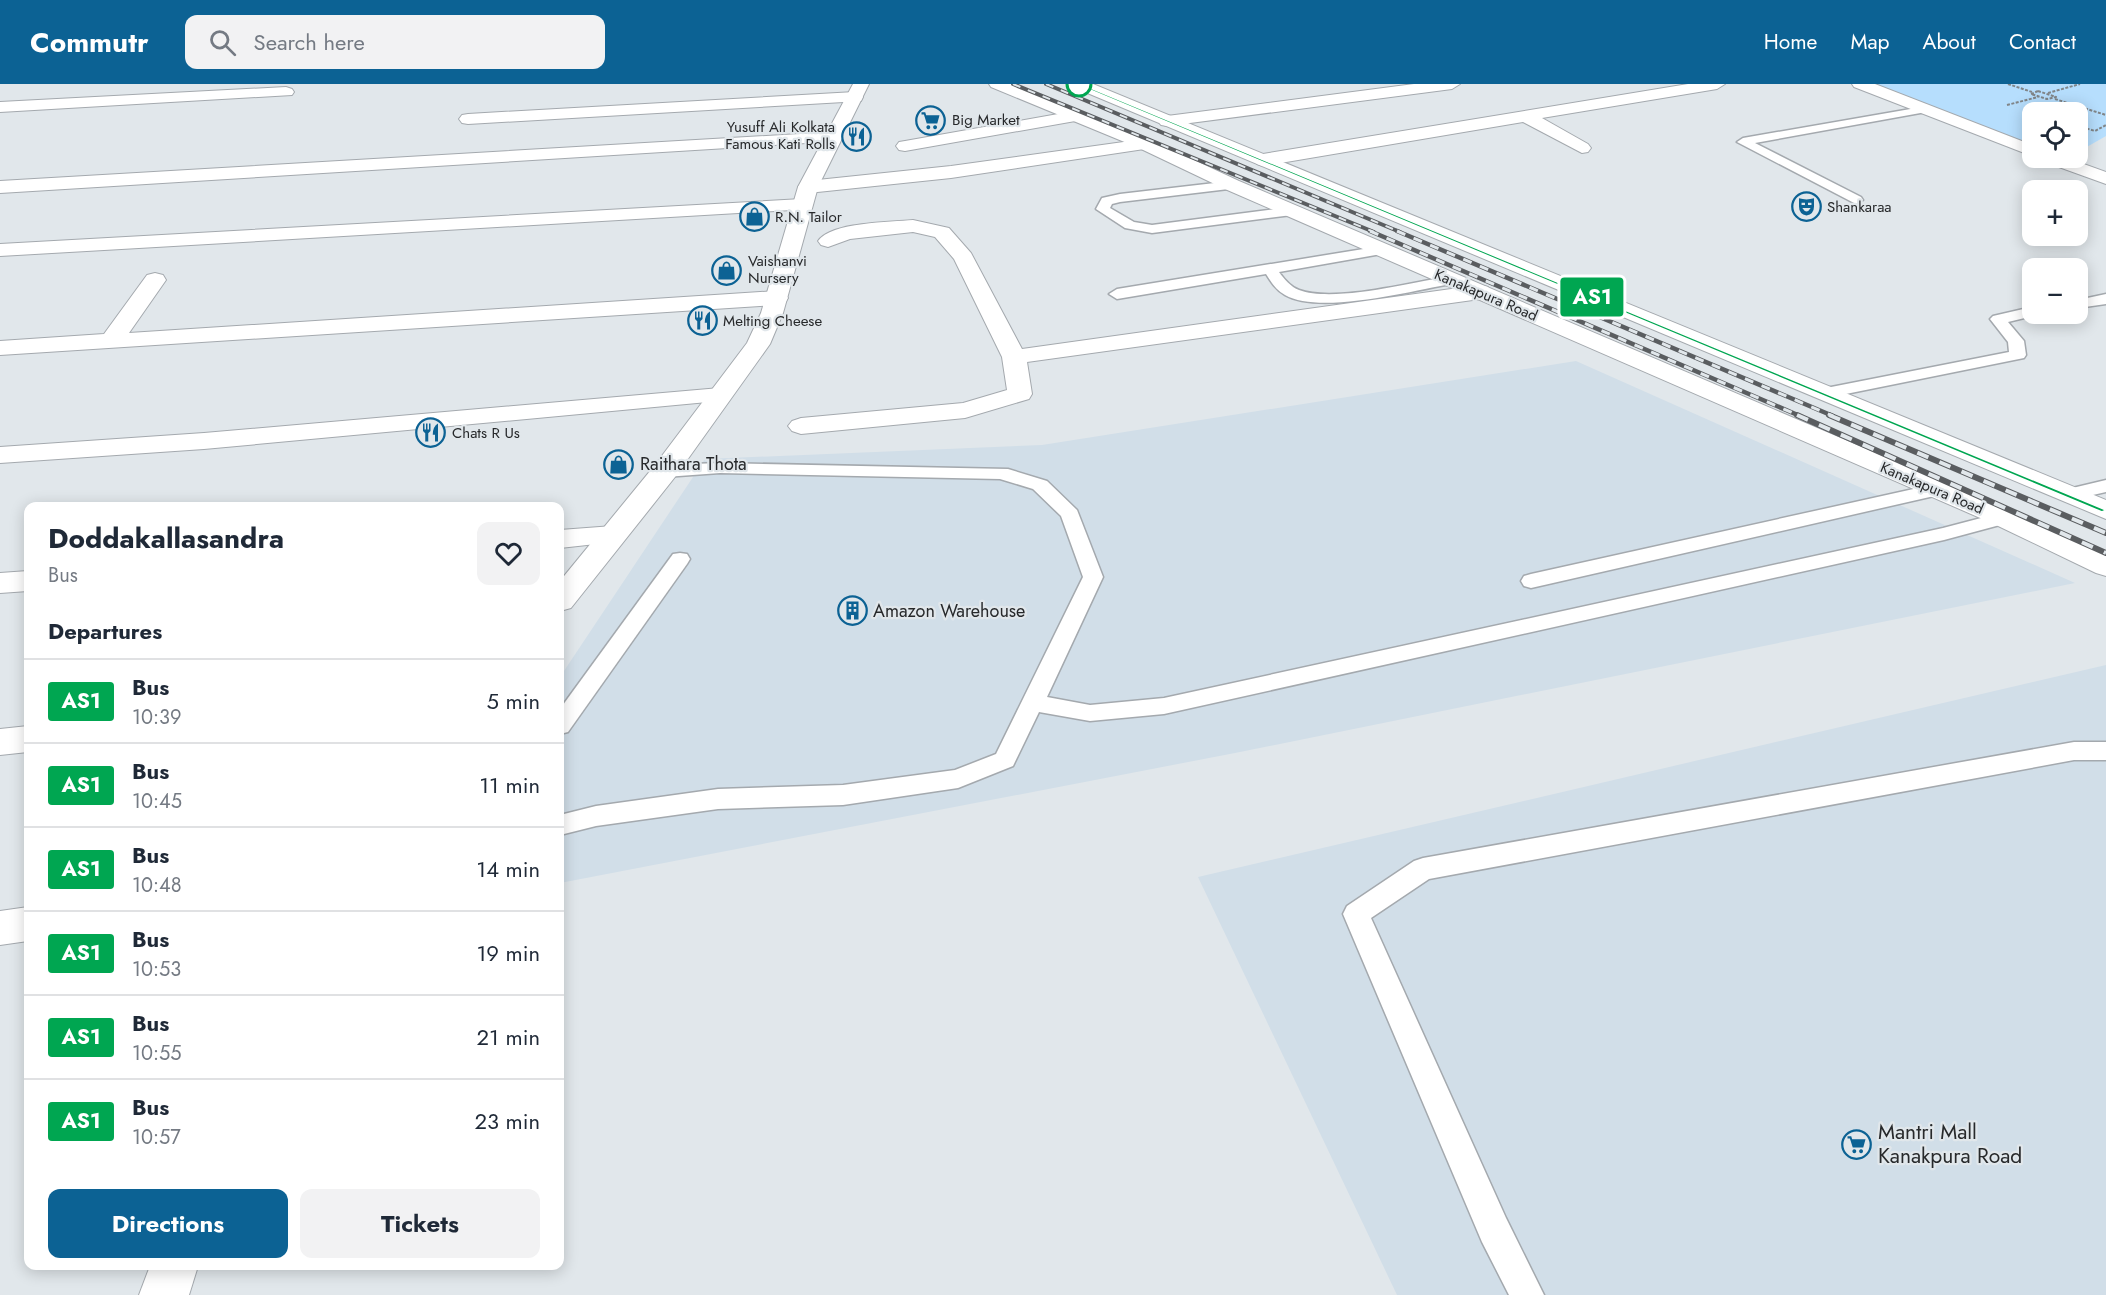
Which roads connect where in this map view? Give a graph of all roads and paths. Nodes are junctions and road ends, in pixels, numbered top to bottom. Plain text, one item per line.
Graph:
1 (998, 84) edge
2 (1079, 84) edge
3 (1452, 84) edge
4 (1717, 84) edge
5 (1860, 84) edge
6 (2008, 84) edge
7 (2080, 84) edge
8 (858, 91) edge
9 (286, 92) dead end
10 (2033, 92) junction
11 (2048, 93) junction
12 (2055, 99) junction
13 (0, 107) edge
14 (1922, 110) junction
15 (2106, 115) edge
16 (1074, 116) junction
17 (1525, 116) junction
18 (468, 119) dead end
19 (1167, 121) junction
20 (2106, 124) edge
21 (2088, 129) edge
22 (833, 137) junction
23 (1145, 144) junction
24 (905, 146) dead end
25 (1582, 147) dead end
26 (2022, 147) edge
27 (1263, 160) junction
28 (2078, 168) edge
29 (2106, 178) edge
30 (1232, 185) junction
31 (0, 187) edge
32 (805, 196) junction
33 (1856, 200) dead end
34 (1292, 211) junction
35 (1387, 213) junction
36 (1345, 233) junction
37 (828, 241) dead end
38 (0, 250) edge
39 (1382, 250) junction
40 (1270, 269) junction
41 (155, 280) dead end
42 (1451, 280) junction
43 (1480, 292) junction
44 (1117, 294) dead end
45 (777, 298) junction
46 (2106, 299) edge
47 (2088, 302) edge
48 (2022, 314) edge
49 (112, 340) junction
50 (0, 348) edge
51 (1014, 357) junction
52 (1826, 393) junction
53 (720, 396) junction
54 (801, 426) dead end
55 (0, 455) edge
56 (665, 471) junction
57 (2106, 486) edge
58 (1936, 490) junction
59 (2071, 495) junction
60 (2106, 510) edge
61 (2004, 518) junction
62 (612, 535) junction
63 (564, 539) edge
64 (680, 559) dead end
65 (2106, 566) edge
66 (24, 581) edge
67 (1531, 581) dead end
68 (0, 583) edge
69 (564, 596) edge
70 (1033, 703) junction
71 (564, 720) edge
72 (24, 739) edge
73 (0, 742) edge
74 (2106, 751) edge
75 (564, 824) edge
76 (24, 925) edge
77 (0, 928) edge
78 (173, 1270) edge
79 (164, 1295) edge
80 (1527, 1295) edge

1 - 16 main road, Kanakapura Road
2 - 19 main road
3 - 19 main road
4 - 17 main road
5 - 14 main road
6 - 10 path
7 - 11 path
8 - 18 main road
8 - 22 main road
9 - 13 main road
10 - 11 path
10 - 12 path
11 - 12 path
12 - 15 path
14 - 26 main road
14 - 33 lane
16 - 23 main road, Kanakapura Road
16 - 24 main road
17 - 25 main road
17 - 27 main road
19 - 27 main road
20 - 21 path
22 - 31 main road
22 - 32 main road
23 - 30 main road, Kanakapura Road
23 - 32 main road
27 - 35 main road
28 - 29 main road
30 - 34 main road, Kanakapura Road
30 - 34 lane
32 - 38 main road
32 - 45 main road
34 - 36 main road, Kanakapura Road
35 - 36 main road
35 - 52 main road
36 - 39 main road, Kanakapura Road
37 - 51 main road
39 - 40 lane
39 - 42 main road, Kanakapura Road
40 - 42 lane
40 - 44 lane
41 - 49 main road
42 - 43 main road, Kanakapura Road
43 - 51 main road
43 - 58 main road, Kanakapura Road
45 - 49 main road
45 - 53 main road
46 - 47 lane
48 - 52 lane
49 - 50 main road
51 - 54 main road
52 - 59 main road
53 - 55 main road
53 - 56 main road
56 - 62 main road
56 - 70 lane
57 - 59 lane
58 - 61 main road, Kanakapura Road
58 - 67 lane
59 - 60 main road
61 - 65 main road, Kanakapura Road
61 - 70 lane
62 - 63 main road
62 - 69 main road
64 - 71 lane
66 - 68 main road
70 - 75 lane
72 - 73 main road
74 - 80 lane
76 - 77 main road
78 - 79 main road

